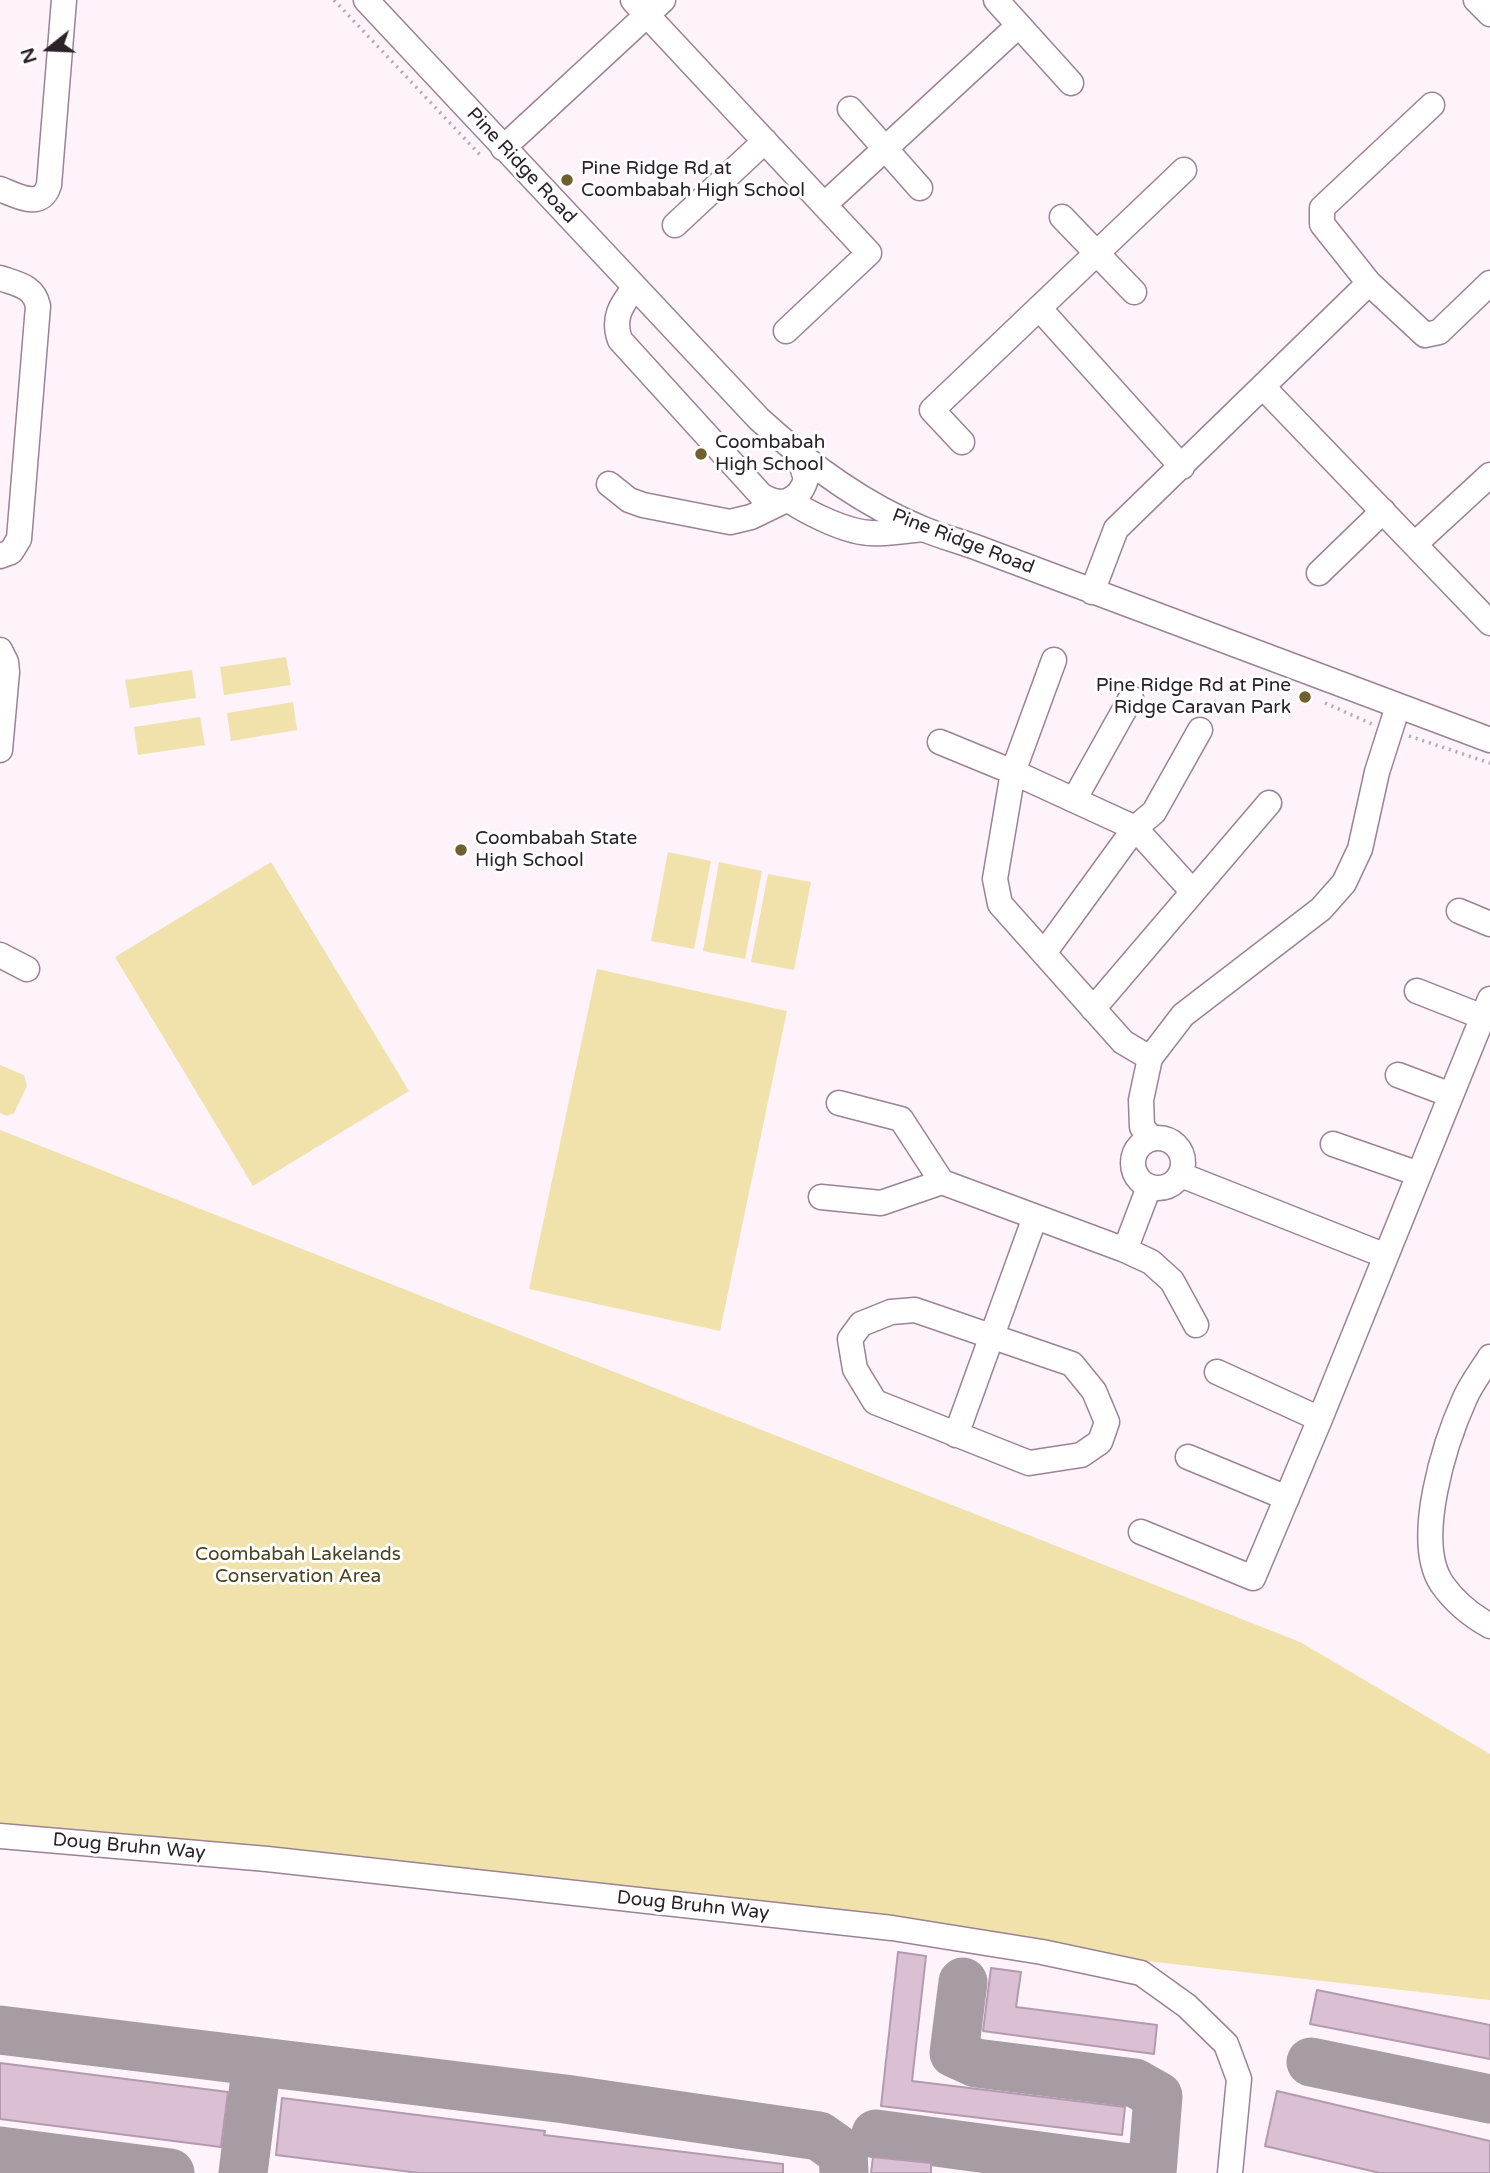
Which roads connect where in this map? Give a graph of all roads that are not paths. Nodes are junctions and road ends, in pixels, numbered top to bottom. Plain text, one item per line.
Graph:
1 (64, 0) edge
2 (366, 0) edge
3 (996, 0) edge
4 (1476, 0) edge
5 (648, 5) edge
6 (1490, 14) edge
7 (1018, 26) junction
8 (1070, 83) dead end
9 (1432, 105) dead end
10 (850, 110) dead end
11 (765, 141) junction
12 (885, 149) junction
13 (496, 156) junction
14 (1184, 170) dead end
15 (920, 188) dead end
16 (0, 189) edge
17 (824, 205) junction
18 (1062, 217) dead end
19 (676, 225) dead end
20 (1096, 254) junction
21 (0, 278) edge
22 (1369, 283) junction
23 (1490, 283) edge
24 (635, 288) junction
25 (1134, 292) dead end
26 (1039, 308) junction
27 (786, 331) dead end
28 (1263, 387) junction
29 (962, 442) dead end
30 (798, 454) junction
31 (1182, 467) junction
32 (1490, 475) edge
33 (609, 484) dead end
34 (785, 502) junction
35 (1383, 511) junction
36 (922, 529) junction
37 (1415, 544) junction
38 (0, 556) edge
39 (1319, 573) dead end
40 (1092, 592) junction
41 (1490, 623) edge
42 (0, 650) edge
43 (1054, 660) dead end
44 (1131, 698) dead end
45 (1398, 706) junction
46 (1200, 730) dead end
47 (1490, 740) edge
48 (940, 742) dead end
49 (0, 750) edge
50 (1013, 772) junction
51 (1074, 800) junction
52 (1269, 803) dead end
53 (1135, 828) junction
54 (1193, 892) junction
55 (1459, 911) dead end
56 (1490, 924) edge
57 (1044, 953) junction
58 (0, 955) edge
59 (27, 970) dead end
60 (1418, 991) dead end
61 (1486, 1008) edge
62 (1093, 1009) junction
63 (1150, 1058) junction
64 (1398, 1075) dead end
65 (1451, 1096) junction
66 (839, 1103) dead end
67 (1152, 1139) junction
68 (1333, 1144) dead end
69 (1419, 1174) junction
70 (1181, 1175) junction
71 (942, 1182) junction
72 (1149, 1187) junction
73 (821, 1197) dead end
74 (1035, 1217) junction
75 (1125, 1250) junction
76 (1386, 1256) junction
77 (1196, 1325) dead end
78 (992, 1336) junction
79 (1490, 1357) edge
80 (1217, 1373) dead end
81 (1320, 1419) junction
82 (956, 1435) junction
83 (1188, 1457) dead end
84 (1287, 1498) junction
85 (1141, 1532) dead end
86 (1490, 1626) edge
87 (0, 1836) edge
88 (1230, 2173) edge

1 - 16 street
2 - 13 street, Pine Ridge Road
3 - 7 street
4 - 6 street
5 - 11 street
5 - 13 street
7 - 8 street
7 - 12 street
9 - 22 street
10 - 12 street
11 - 17 street
11 - 19 street
12 - 15 street
12 - 17 street
13 - 24 street, Pine Ridge Road
14 - 20 street
17 - 27 street
18 - 20 street
20 - 25 street
20 - 26 street
21 - 38 street
22 - 23 street
22 - 28 street
24 - 30 street, Pine Ridge Road
24 - 34 street
26 - 29 street
26 - 31 street
28 - 31 street
28 - 35 street
30 - 34 street
30 - 36 street, Pine Ridge Road
31 - 40 street
32 - 37 street
33 - 34 street
34 - 36 street
35 - 37 street
35 - 39 street
36 - 40 street, Pine Ridge Road
37 - 41 street
40 - 45 street, Pine Ridge Road
42 - 49 street
43 - 50 street
44 - 51 street
45 - 47 street, Pine Ridge Road
45 - 63 street
46 - 53 street
48 - 50 street
50 - 51 street
50 - 57 street
51 - 53 street
52 - 54 street
53 - 54 street
53 - 57 street
54 - 62 street
55 - 56 street
57 - 62 street
58 - 59 street
60 - 61 street
61 - 65 street
62 - 63 street
63 - 67 street
64 - 65 street
65 - 69 street
66 - 71 street
67 - 70 street
67 - 72 street
68 - 69 street
69 - 76 street
70 - 72 street
70 - 76 street
71 - 73 street
71 - 74 street
72 - 75 street
74 - 75 street
74 - 78 street
75 - 77 street
76 - 81 street
78 - 82 street
78 - 82 street
78 - 82 street
79 - 86 street
80 - 81 street
81 - 84 street
83 - 84 street
84 - 85 street
87 - 88 street, Doug Bruhn Way

